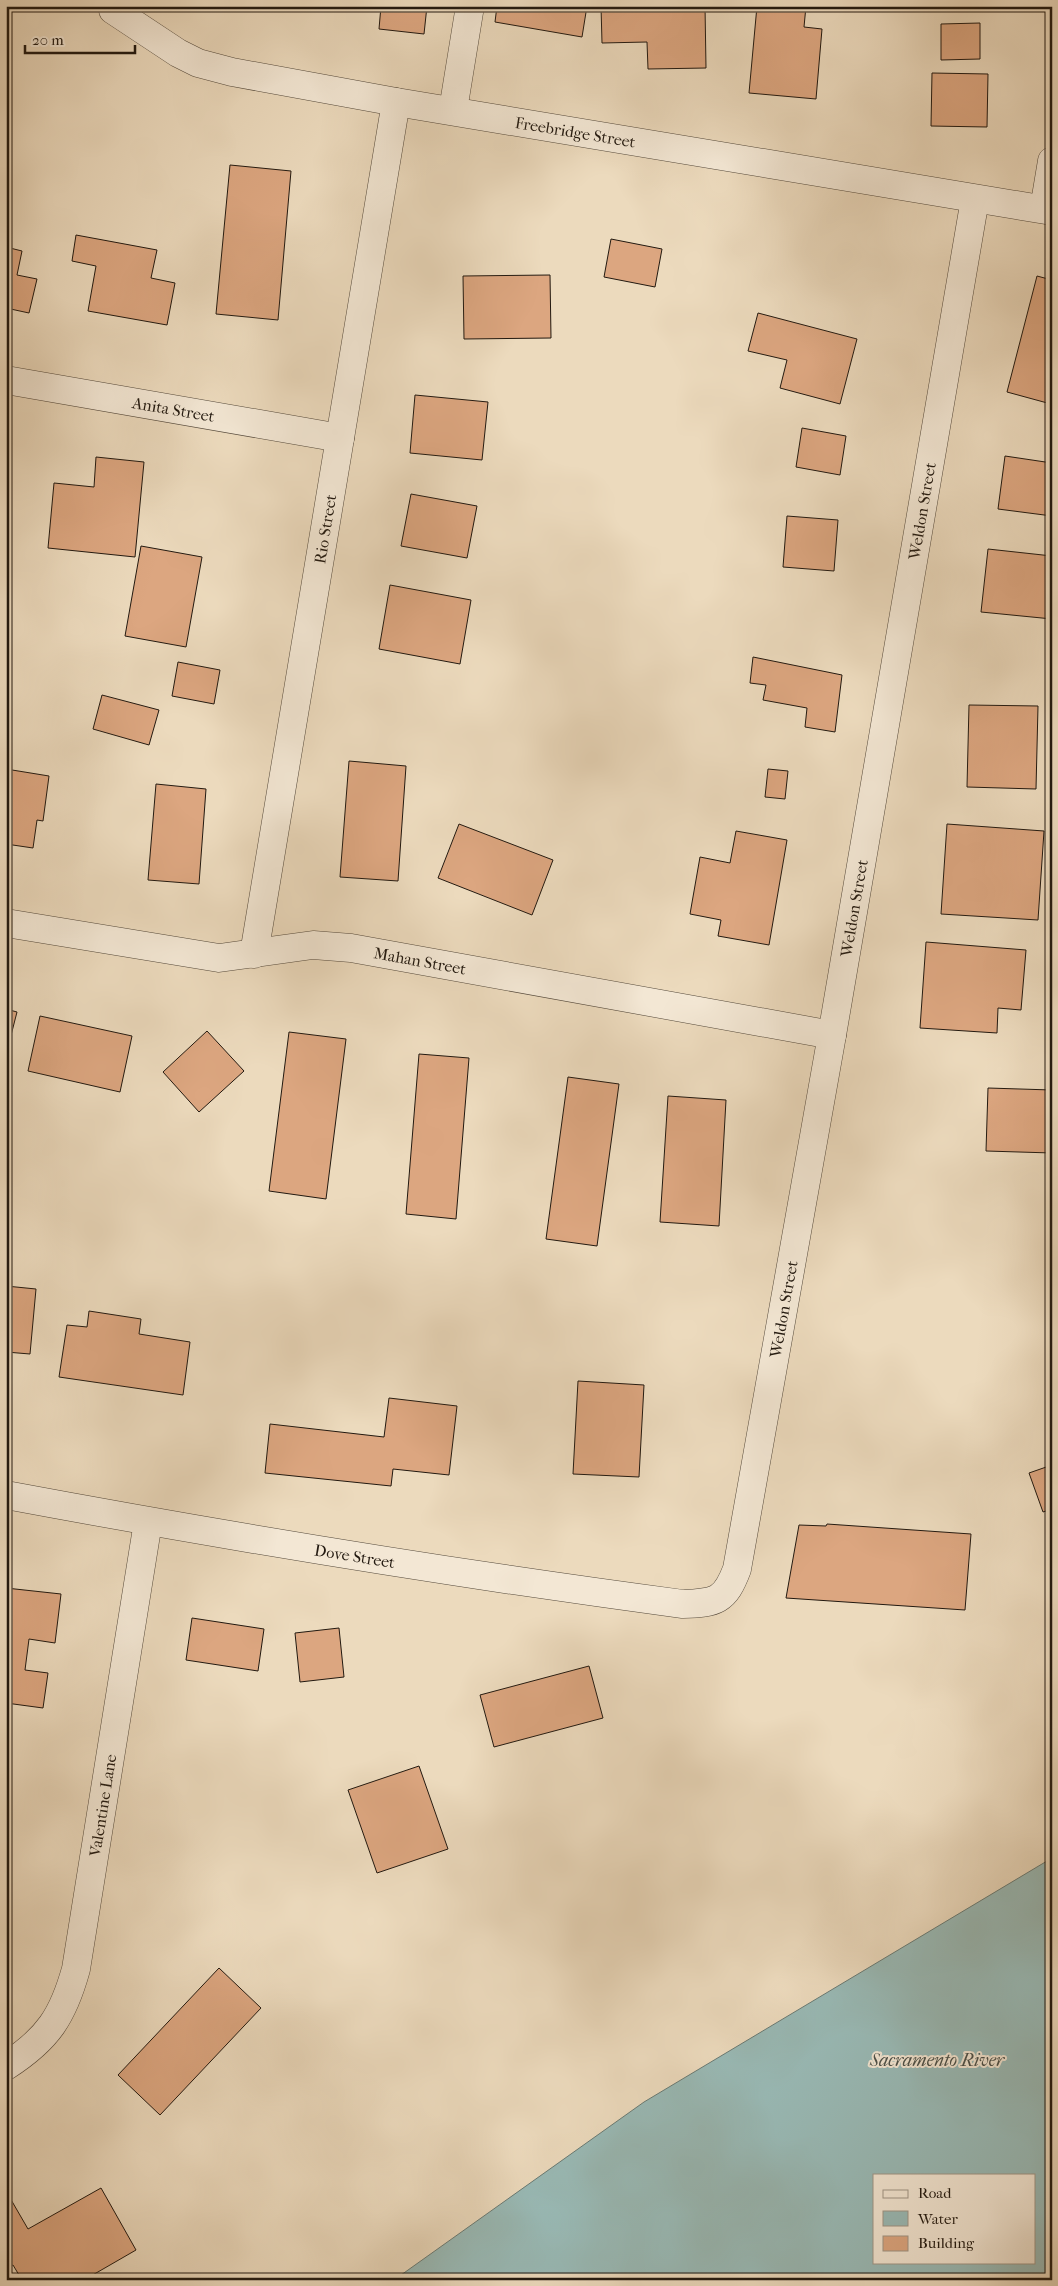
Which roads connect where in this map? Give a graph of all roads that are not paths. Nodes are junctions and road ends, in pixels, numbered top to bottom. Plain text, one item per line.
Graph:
1 (470, 6) edge
2 (114, 10) dead end
3 (396, 102) junction
4 (453, 110) junction
5 (1052, 161) edge
6 (975, 200) junction
7 (1048, 210) edge
8 (6, 380) edge
9 (340, 438) junction
10 (6, 923) edge
11 (254, 954) junction
12 (832, 1035) junction
13 (6, 1495) edge
14 (148, 1522) junction
15 (705, 1603) joint
16 (6, 2066) edge

1 - 4 street
2 - 3 street, Freebridge Street
3 - 4 street, Freebridge Street
3 - 9 street, Rio Street
4 - 6 street, Freebridge Street
5 - 7 street
6 - 7 street, Freebridge Street
6 - 12 street, Weldon Street
8 - 9 street, Anita Street
9 - 11 street, Rio Street
10 - 11 street, Mahan Street
11 - 12 street, Mahan Street
12 - 15 street, Weldon Street
13 - 14 street, Dove Street
14 - 15 street, Dove Street
14 - 16 street, Valentine Lane

